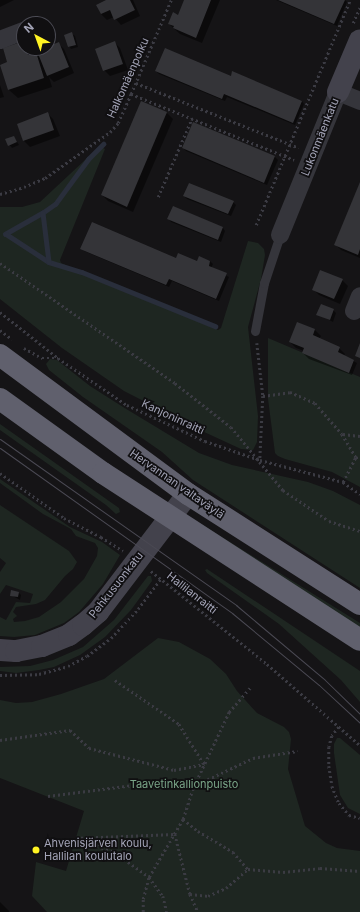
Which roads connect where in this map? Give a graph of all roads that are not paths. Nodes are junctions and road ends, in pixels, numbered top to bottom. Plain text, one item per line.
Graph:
1 (16, 34) edge
2 (0, 40) edge
3 (360, 40) edge
4 (338, 92) junction
5 (360, 101) edge
6 (280, 235) joint
7 (255, 330) road end
8 (0, 355) edge
9 (0, 399) edge
10 (188, 494) junction
11 (170, 517) junction
12 (360, 604) edge
13 (360, 640) edge
14 (0, 650) edge

1 - 2 street
3 - 4 main road, Lukonmäenkatu
4 - 5 street
4 - 6 street, Lukonmäenkatu
6 - 7 lane
8 - 10 highway, Hervannan valtaväylä
9 - 11 highway
10 - 11 main road, Pehkusuonkatu
10 - 12 highway, Hervannan valtaväylä
11 - 13 highway
11 - 14 main road, Pehkusuonkatu

